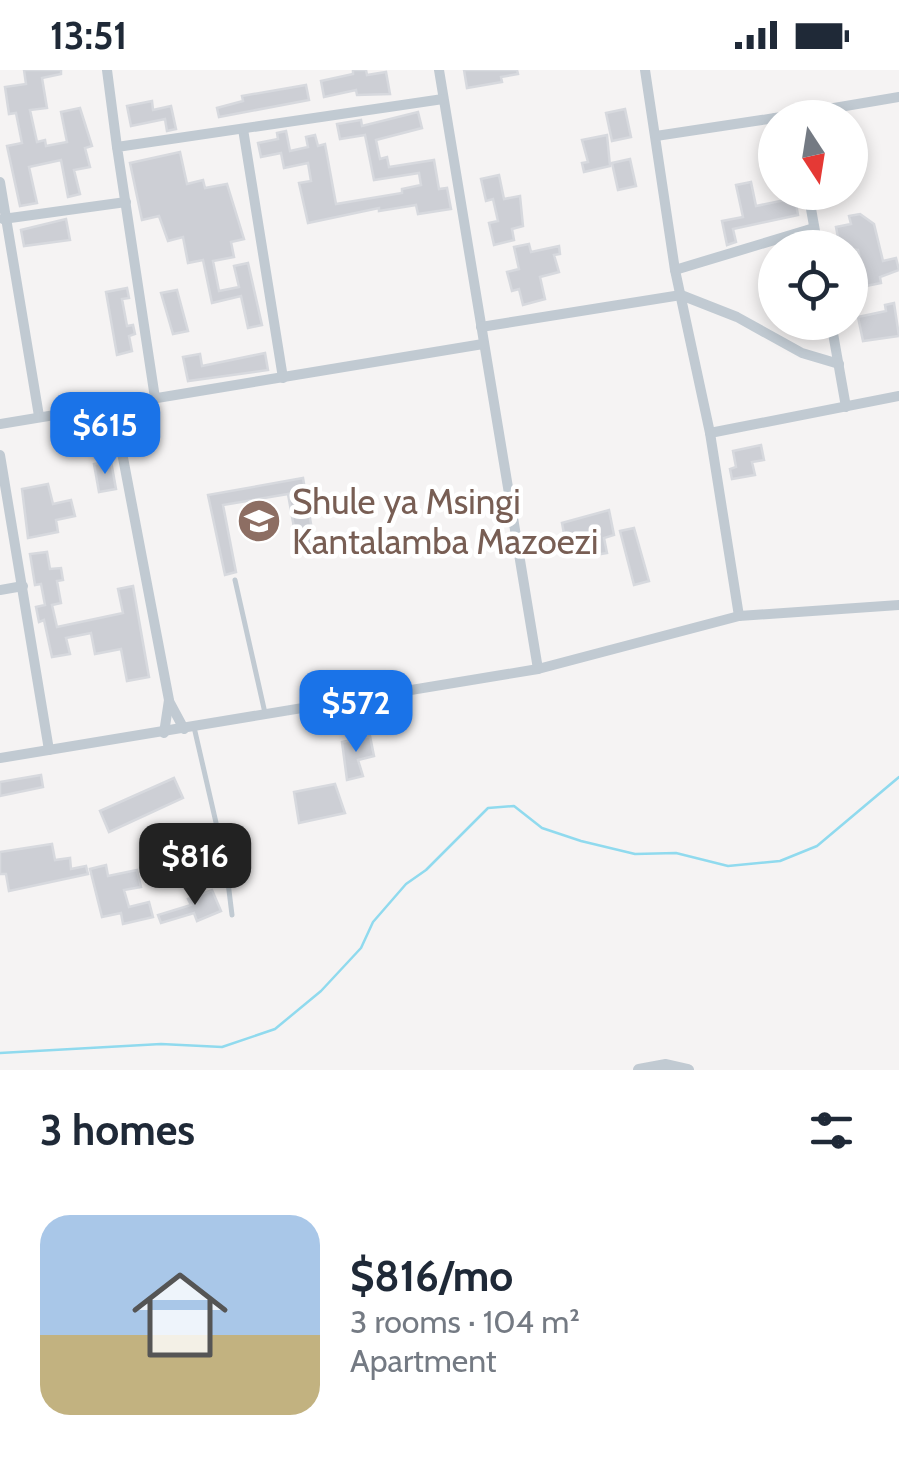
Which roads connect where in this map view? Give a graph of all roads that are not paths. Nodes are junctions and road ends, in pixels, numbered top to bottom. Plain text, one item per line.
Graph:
1 (107, 70) edge
2 (440, 70) edge
3 (646, 70) edge
4 (899, 97) edge
5 (443, 99) junction
6 (868, 103) edge
7 (758, 121) edge
8 (243, 129) junction
9 (656, 136) junction
10 (117, 147) junction
11 (0, 182) edge
12 (126, 202) junction
13 (811, 210) edge
14 (3, 219) edge
15 (814, 228) joint
16 (675, 270) junction
17 (681, 295) junction
18 (482, 328) junction
19 (834, 340) edge
20 (483, 344) junction
21 (838, 364) junction
22 (283, 378) junction
23 (899, 396) edge
24 (155, 398) junction
25 (113, 404) junction
26 (846, 406) junction
27 (38, 416) junction
28 (0, 424) edge
29 (710, 433) junction
30 (0, 455) edge
31 (235, 580) dead end
32 (23, 586) junction
33 (0, 590) edge
34 (899, 606) edge
35 (739, 616) junction
36 (538, 670) junction
37 (169, 700) junction
38 (265, 713) junction
39 (189, 728) junction
40 (164, 733) junction
41 (49, 750) junction
42 (0, 758) edge
43 (232, 916) dead end
44 (639, 1070) edge
45 (688, 1070) edge

1 - 10 street
2 - 5 street
3 - 9 street
4 - 6 street
5 - 8 street
5 - 18 street
7 - 9 street
8 - 10 street
8 - 22 street
9 - 16 street
10 - 12 street
11 - 14 street
12 - 14 street
12 - 24 street
13 - 15 street
14 - 27 street
15 - 16 street
16 - 17 street
17 - 18 street
17 - 21 street
17 - 29 street
18 - 20 street
19 - 21 street
20 - 22 street
20 - 36 street
21 - 26 street
22 - 24 street
23 - 26 street
24 - 25 street
25 - 27 street
25 - 37 street
26 - 29 street
27 - 28 street
29 - 35 street
30 - 32 street
31 - 38 lane
32 - 33 street
32 - 41 street
34 - 35 street
35 - 36 street
36 - 38 street
37 - 39 street
37 - 40 street
38 - 39 street
39 - 40 street
39 - 43 lane
40 - 41 street
41 - 42 street
44 - 45 street

